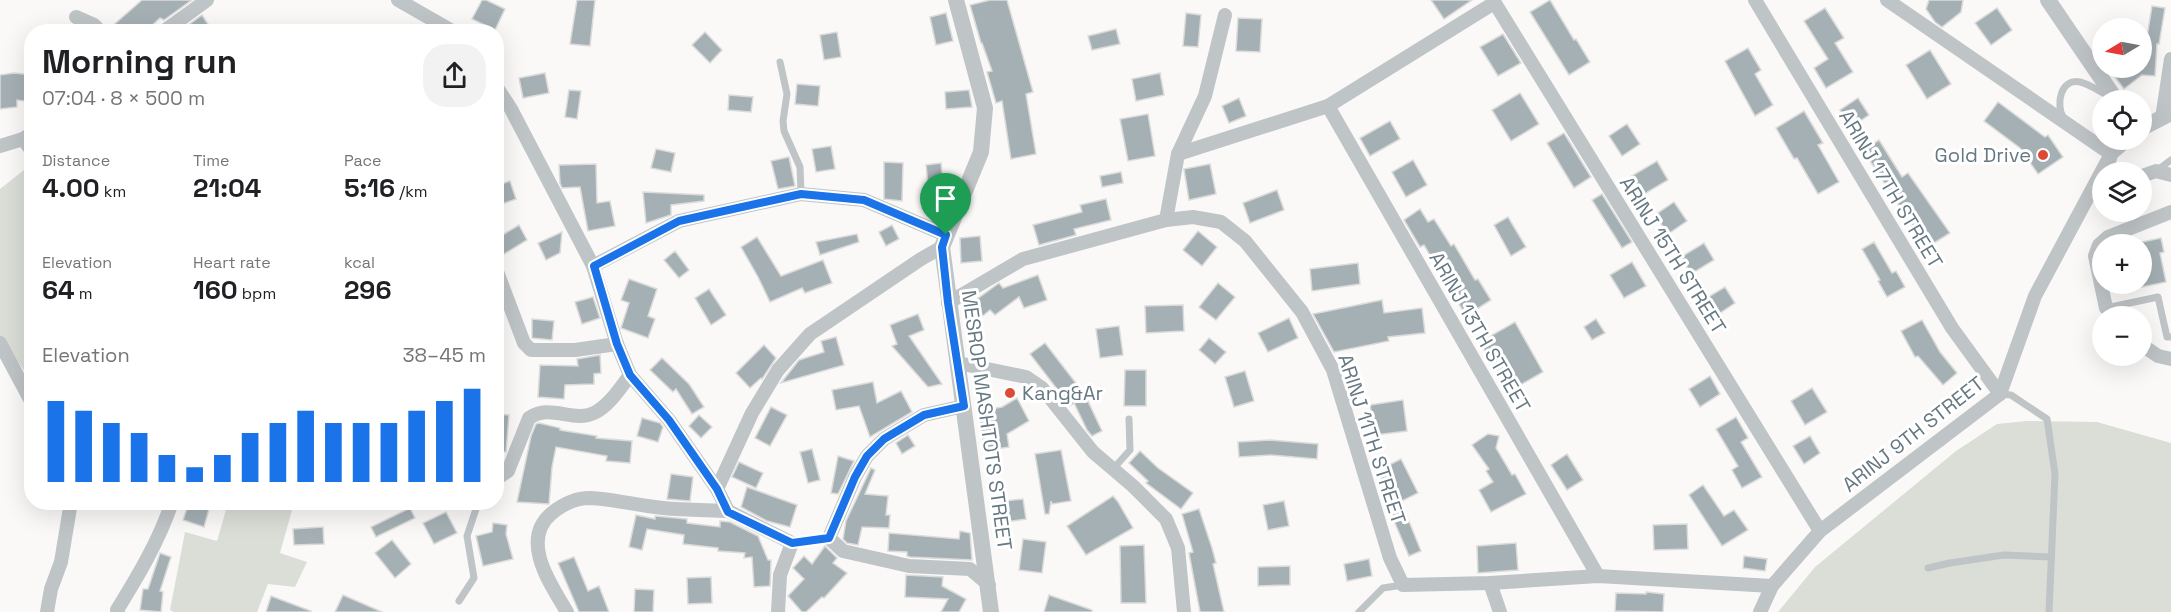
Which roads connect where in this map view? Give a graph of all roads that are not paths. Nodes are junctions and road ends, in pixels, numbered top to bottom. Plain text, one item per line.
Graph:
1 (207, 0) edge
2 (398, 0) edge
3 (956, 0) edge
4 (1755, 0) edge
5 (1887, 0) edge
6 (2048, 0) edge
7 (1493, 1) edge
8 (1225, 15) dead end
9 (76, 17) dead end
10 (90, 24) edge
11 (174, 24) edge
12 (440, 24) edge
13 (2171, 58) edge
14 (780, 62) dead end
15 (2097, 90) edge
16 (2110, 90) edge
17 (504, 98) edge
18 (1328, 106) junction
19 (2166, 115) edge
20 (2065, 121) junction
21 (2152, 123) edge
22 (24, 142) edge
23 (0, 146) edge
24 (2116, 150) edge
25 (1178, 154) junction
26 (2111, 154) junction
27 (2171, 160) edge
28 (2109, 162) edge
29 (2156, 171) junction
30 (2152, 172) edge
31 (2171, 175) edge
32 (801, 194) junction
33 (2171, 212) edge
34 (1166, 220) junction
35 (944, 241) junction
36 (594, 266) junction
37 (504, 290) edge
38 (948, 303) junction
39 (2108, 306) edge
40 (2129, 306) edge
41 (2171, 337) edge
42 (0, 343) edge
43 (617, 344) junction
44 (2152, 352) edge
45 (2171, 359) edge
46 (958, 363) junction
47 (630, 375) junction
48 (24, 388) edge
49 (2000, 394) junction
50 (964, 406) junction
51 (1129, 419) dead end
52 (1113, 469) junction
53 (504, 471) edge
54 (717, 489) junction
55 (70, 510) edge
56 (169, 510) edge
57 (476, 510) edge
58 (728, 512) junction
59 (1820, 531) junction
60 (829, 538) junction
61 (792, 543) junction
62 (2051, 557) junction
63 (1928, 568) dead end
64 (1599, 576) junction
65 (1490, 583) junction
66 (989, 585) junction
67 (1403, 585) junction
68 (1772, 586) junction
69 (459, 601) dead end
70 (47, 612) edge
71 (118, 612) edge
72 (567, 612) edge
73 (778, 612) edge
74 (991, 612) edge
75 (1184, 612) edge
76 (1359, 612) edge
77 (1500, 612) edge
78 (1760, 612) edge
79 (2049, 612) edge

1 - 11 street
2 - 12 street
3 - 35 street
4 - 49 street, ARINJ 17TH STREET
5 - 20 street
6 - 16 street
7 - 18 street
7 - 59 street, ARINJ 15TH STREET
8 - 25 street
9 - 10 street
13 - 19 street
14 - 32 lane
15 - 20 lane
17 - 36 street
18 - 25 street
18 - 64 street, ARINJ 13TH STREET
19 - 21 street
20 - 26 street
22 - 23 street
24 - 26 street, ARINJ 9TH STREET
25 - 34 street
26 - 28 street
26 - 49 street, ARINJ 9TH STREET
27 - 29 lane
29 - 30 street
29 - 31 street
32 - 35 street
32 - 36 street
33 - 39 street
34 - 38 street, ARINJ 11TH STREET
34 - 67 street, ARINJ 11TH STREET
35 - 38 street, MESROP MASHTOTS STREET
35 - 54 street
36 - 43 street
37 - 43 street
38 - 46 street, MESROP MASHTOTS STREET
40 - 41 lane
42 - 48 street
43 - 47 street
44 - 45 street
46 - 50 street, MESROP MASHTOTS STREET
46 - 52 street
47 - 53 street
47 - 54 street
49 - 59 street, ARINJ 9TH STREET
49 - 62 lane
50 - 60 street
50 - 66 street, MESROP MASHTOTS STREET
51 - 52 lane
52 - 75 street
54 - 58 street
55 - 70 street
56 - 71 street
57 - 69 lane
58 - 61 street
58 - 72 street
59 - 68 street, ARINJ 9TH STREET
60 - 61 lane
60 - 66 street
61 - 73 street
62 - 63 lane
62 - 79 lane
64 - 65 street
64 - 68 street
65 - 67 street
65 - 77 street
66 - 74 street, MESROP MASHTOTS STREET
67 - 76 lane
68 - 78 street, ARINJ 9TH STREET

